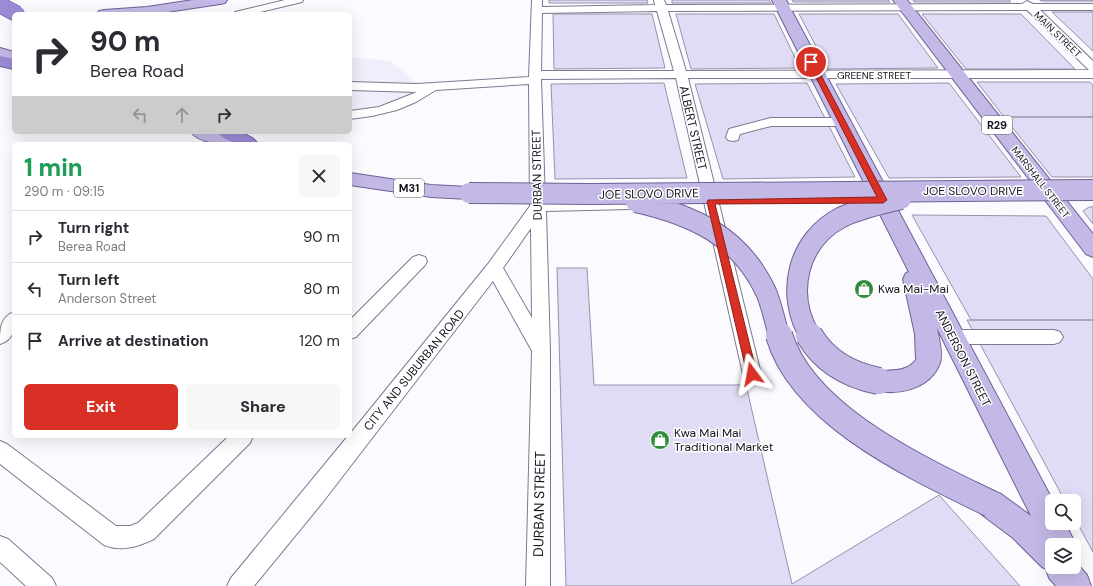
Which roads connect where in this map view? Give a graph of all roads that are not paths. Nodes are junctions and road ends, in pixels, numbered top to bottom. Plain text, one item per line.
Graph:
1 (220, 0) edge
2 (298, 0) edge
3 (660, 4) edge
4 (781, 4) edge
5 (903, 4) edge
6 (1027, 4) edge
7 (0, 5) edge
8 (538, 5) edge
9 (1093, 7) edge
10 (0, 12) edge
11 (13, 12) edge
12 (133, 12) edge
13 (247, 12) edge
14 (12, 13) edge
15 (0, 52) edge
16 (12, 56) edge
17 (0, 61) edge
18 (12, 64) edge
19 (1093, 68) edge
20 (1093, 74) edge
21 (681, 75) junction
22 (818, 75) junction
23 (959, 75) junction
24 (535, 78) junction
25 (352, 86) edge
26 (432, 88) junction
27 (352, 115) edge
28 (842, 122) junction
29 (206, 134) edge
30 (231, 134) edge
31 (733, 137) dead end
32 (228, 142) edge
33 (245, 142) edge
34 (352, 179) edge
35 (1093, 190) edge
36 (935, 191) junction
37 (590, 194) junction
38 (1052, 197) junction
39 (1093, 197) edge
40 (883, 200) junction
41 (711, 202) junction
42 (538, 206) junction
43 (1093, 250) edge
44 (909, 253) junction
45 (419, 261) dead end
46 (494, 268) junction
47 (12, 322) edge
48 (352, 330) edge
49 (0, 337) edge
50 (952, 337) junction
51 (1054, 337) dead end
52 (541, 351) junction
53 (752, 374) dead end
54 (241, 438) edge
55 (0, 451) edge
56 (1057, 538) edge
57 (0, 548) edge
58 (1045, 549) edge
59 (1066, 574) edge
60 (1076, 574) edge
61 (44, 586) edge
62 (239, 586) edge
63 (538, 586) edge
64 (1076, 586) edge
65 (1082, 586) edge

1 - 12 main road
2 - 13 street
3 - 4 street
3 - 8 street
3 - 21 street, ALBERT STREET
4 - 5 street
4 - 22 main road, ANDERSON STREET
5 - 6 street
5 - 23 main road, MARSHALL STREET / R29
6 - 9 street
6 - 19 street, MAIN STREET
7 - 11 highway, bridge
8 - 24 street, DURBAN STREET
10 - 14 main road
15 - 16 main road
17 - 18 highway
20 - 23 street, GREENE STREET
21 - 22 street, GREENE STREET
21 - 24 street, GREENE STREET
21 - 41 street, ALBERT STREET
22 - 23 street, GREENE STREET
22 - 28 main road, ANDERSON STREET
23 - 38 main road, MARSHALL STREET / R29
24 - 26 street, GREENE STREET
24 - 42 street, DURBAN STREET
25 - 26 street
26 - 27 street
28 - 31 street
28 - 40 main road, ANDERSON STREET
29 - 32 main road
30 - 33 highway
34 - 37 main road, JOE SLOVO DRIVE / M31, bridge
35 - 36 main road, JOE SLOVO DRIVE / M31, bridge
36 - 37 main road, JOE SLOVO DRIVE / M31, bridge
36 - 44 main road, bridge
37 - 58 main road, bridge
38 - 39 street
38 - 40 street
38 - 43 main road, MARSHALL STREET / R29
40 - 41 street
40 - 44 main road, ANDERSON STREET
41 - 42 street
41 - 53 street, ALBERT STREET
42 - 46 street, CITY AND SUBURBAN ROAD
42 - 52 street, DURBAN STREET
44 - 50 main road, ANDERSON STREET
45 - 48 street
46 - 52 street
46 - 62 street, CITY AND SUBURBAN ROAD
47 - 49 street
50 - 51 street
50 - 56 main road, ANDERSON STREET
52 - 63 street, DURBAN STREET
54 - 55 street
57 - 61 street
59 - 64 main road
60 - 65 main road

